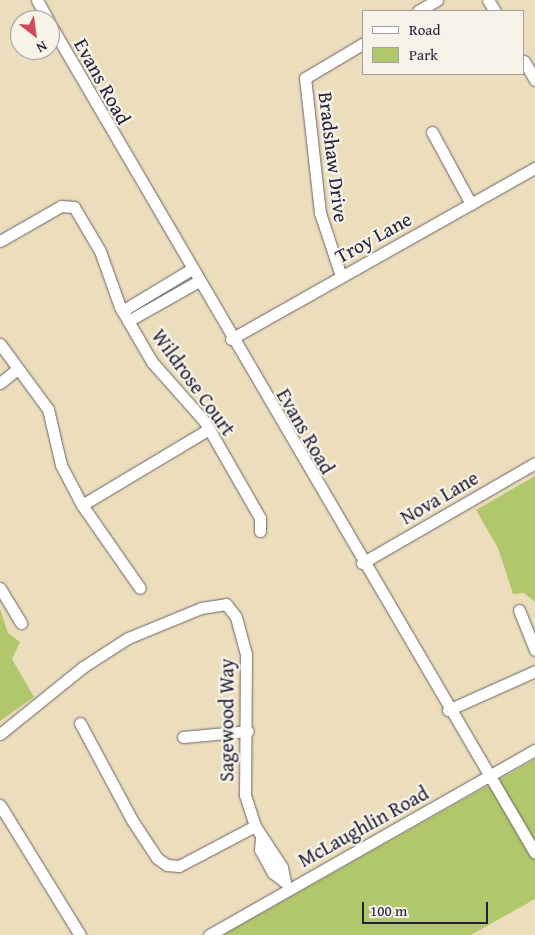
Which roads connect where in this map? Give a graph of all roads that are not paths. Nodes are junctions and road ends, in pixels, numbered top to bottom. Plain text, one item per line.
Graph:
1 (437, 0) edge
2 (420, 10) edge
3 (60, 42) edge
4 (362, 43) edge
5 (525, 63) edge
6 (535, 80) edge
7 (432, 132) dead end
8 (535, 168) edge
9 (471, 204) junction
10 (0, 241) edge
11 (190, 270) junction
12 (341, 276) junction
13 (197, 282) junction
14 (122, 311) junction
15 (128, 321) junction
16 (230, 339) junction
17 (0, 344) edge
18 (17, 369) junction
19 (0, 383) edge
20 (209, 429) junction
21 (535, 463) edge
22 (82, 505) junction
23 (260, 531) dead end
24 (362, 563) junction
25 (0, 588) edge
26 (140, 588) dead end
27 (519, 610) dead end
28 (21, 623) dead end
29 (535, 650) edge
30 (535, 671) edge
31 (448, 710) junction
32 (80, 723) dead end
33 (248, 731) junction
34 (0, 734) edge
35 (183, 737) dead end
36 (535, 750) edge
37 (487, 777) junction
38 (0, 806) edge
39 (255, 826) junction
40 (535, 853) edge
41 (287, 886) junction
42 (80, 935) edge
43 (209, 935) edge

1 - 2 street
3 - 11 street, Evans Road
4 - 12 street, Bradshaw Drive
5 - 6 street
7 - 9 street
8 - 9 street, Troy Lane
9 - 12 street, Troy Lane
10 - 14 street, Wildrose Court
11 - 13 street, Evans Road
11 - 14 street
12 - 16 street, Troy Lane
13 - 15 street
13 - 16 street, Evans Road
14 - 15 street, Wildrose Court
15 - 20 street, Wildrose Court
16 - 24 street, Evans Road
17 - 18 street
18 - 19 street
18 - 22 street
20 - 22 street
20 - 23 street, Wildrose Court
21 - 24 street, Nova Lane
22 - 26 street
24 - 31 street, Evans Road
25 - 28 street
27 - 29 street
30 - 31 street
31 - 37 street, Evans Road
32 - 39 street
33 - 34 street, Sagewood Way
33 - 35 street
33 - 39 street, Sagewood Way
36 - 37 street, McLaughlin Road
37 - 40 street, Evans Road
37 - 41 street, McLaughlin Road
38 - 42 street
39 - 41 street, Sagewood Way
41 - 43 street, McLaughlin Road

